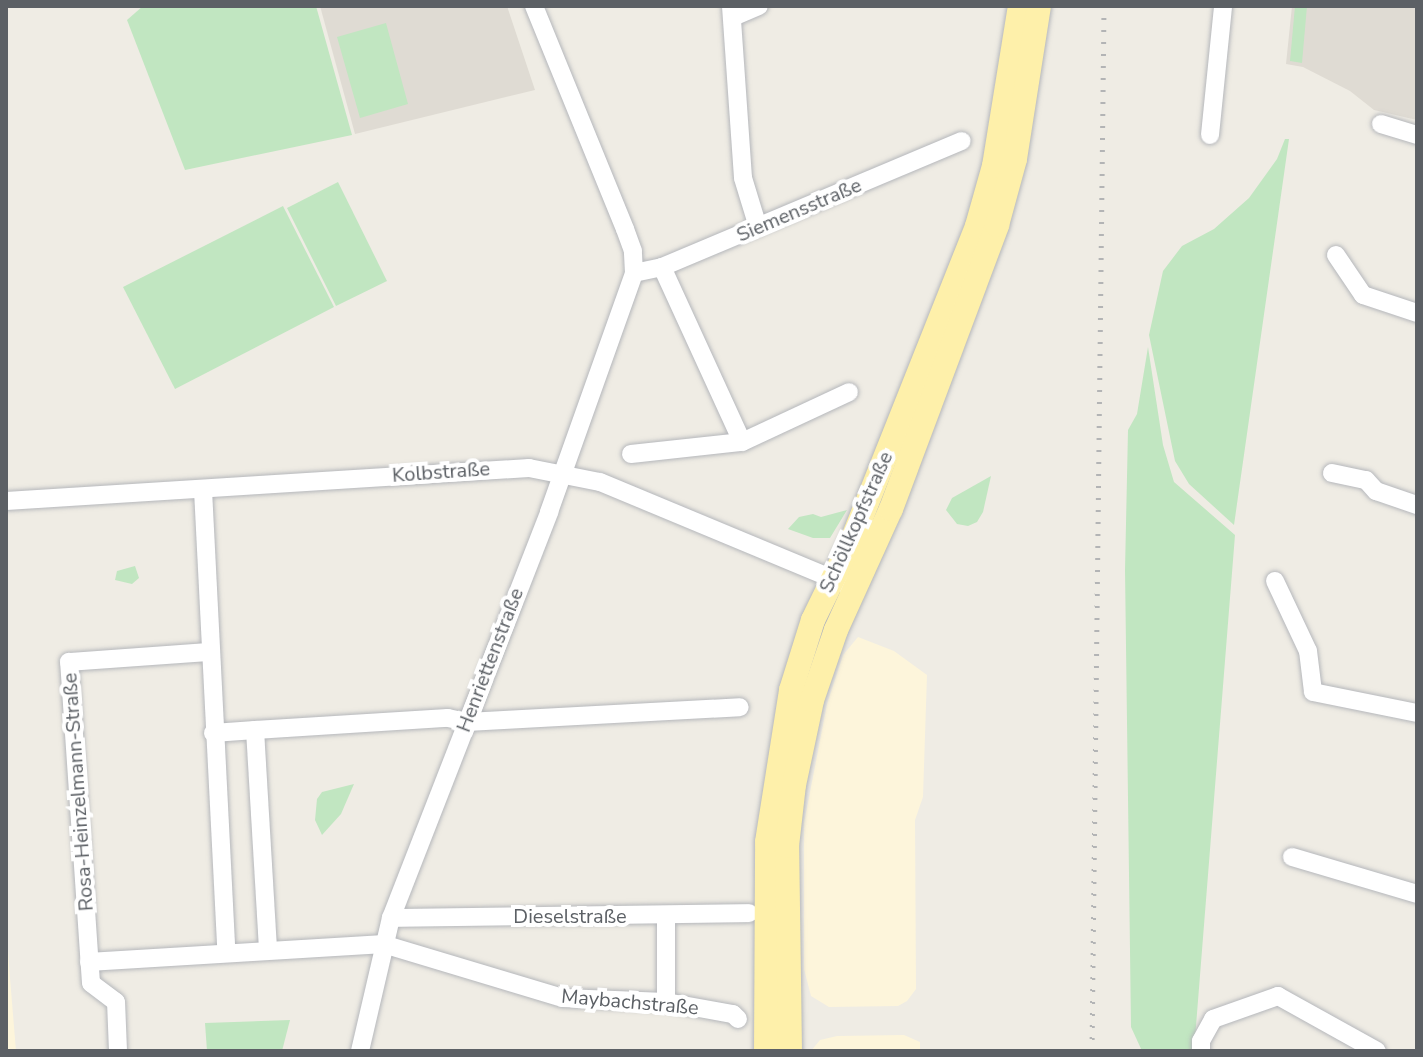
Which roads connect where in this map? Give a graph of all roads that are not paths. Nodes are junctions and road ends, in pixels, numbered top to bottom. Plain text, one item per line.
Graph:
1 (534, 6) edge
2 (759, 6) edge
3 (1020, 6) edge
4 (1039, 6) edge
5 (1223, 6) edge
6 (732, 11) edge
7 (1381, 124) dead end
8 (1210, 135) dead end
9 (1417, 135) edge
10 (962, 141) dead end
11 (758, 227) junction
12 (1336, 255) dead end
13 (662, 267) junction
14 (634, 273) junction
15 (1417, 313) edge
16 (849, 392) dead end
17 (742, 442) junction
18 (631, 454) dead end
19 (564, 472) junction
20 (1332, 473) dead end
21 (203, 490) junction
22 (6, 501) edge
23 (1417, 505) edge
24 (830, 579) junction
25 (1275, 581) dead end
26 (855, 588) junction
27 (210, 652) junction
28 (740, 707) dead end
29 (1417, 713) edge
30 (467, 722) junction
31 (255, 730) junction
32 (213, 733) junction
33 (1292, 857) dead end
34 (1417, 894) edge
35 (749, 913) dead end
36 (666, 916) junction
37 (391, 918) junction
38 (383, 944) junction
39 (268, 949) junction
40 (226, 951) junction
41 (89, 962) junction
42 (666, 1002) junction
43 (738, 1019) dead end
44 (1201, 1046) edge
45 (118, 1051) edge
46 (360, 1051) edge
47 (766, 1051) edge
48 (790, 1051) edge
49 (1377, 1051) edge

1 - 14 street
2 - 6 street
3 - 24 main road, Schöllkopfstraße
4 - 26 main road, Schöllkopfstraße
5 - 8 street
6 - 11 street
7 - 9 street
10 - 11 street, Siemensstraße
11 - 13 street, Siemensstraße
12 - 15 street
13 - 14 street, Siemensstraße
13 - 17 street
14 - 19 street, Henriettenstraße
16 - 17 street
17 - 18 street
19 - 21 street, Kolbstraße
19 - 24 street, Kolbstraße
19 - 30 street, Henriettenstraße
20 - 23 street
21 - 22 street, Kolbstraße
21 - 27 street
24 - 26 street, Kolbstraße
24 - 47 main road, Schöllkopfstraße
25 - 29 street
26 - 48 main road, Schöllkopfstraße
27 - 32 street
27 - 41 street, Rosa-Heinzelmann-Straße
28 - 30 street
30 - 31 street
30 - 37 street, Henriettenstraße
31 - 32 street
31 - 39 street
32 - 40 street
33 - 34 street
35 - 36 street, Dieselstraße
36 - 37 street, Dieselstraße
36 - 42 street
37 - 38 street, Henriettenstraße
38 - 39 street, Maybachstraße
38 - 42 street, Maybachstraße
38 - 46 street, Henriettenstraße
39 - 40 street, Maybachstraße
40 - 41 street, Maybachstraße
41 - 45 street, Rosa-Heinzelmann-Straße
42 - 43 street, Maybachstraße
44 - 49 street

